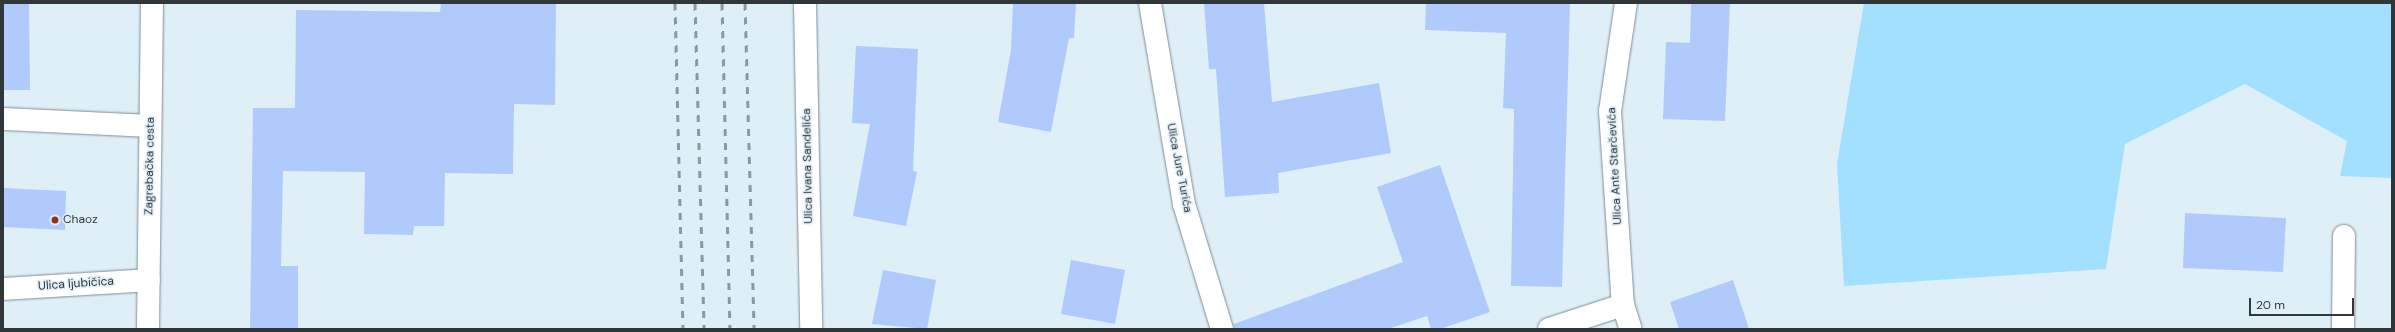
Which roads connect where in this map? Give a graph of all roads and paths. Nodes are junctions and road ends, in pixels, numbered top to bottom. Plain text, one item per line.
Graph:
1 (152, 3) edge
2 (805, 3) edge
3 (1150, 3) edge
4 (1626, 3) edge
5 (3, 119) edge
6 (150, 126) junction
7 (2344, 236) dead end
8 (148, 280) junction
9 (3, 289) edge
10 (1623, 305) junction
11 (148, 329) edge
12 (811, 329) edge
13 (1222, 329) edge
14 (1549, 329) edge
15 (1631, 329) edge
16 (2342, 329) edge

1 - 6 street, Zagrebačka cesta
2 - 12 street, Ulica Ivana Sandelića
3 - 13 street, Ulica Jure Turića
4 - 10 street, Ulica Ante Starčevića
5 - 6 street
6 - 8 street, Zagrebačka cesta
7 - 16 street
8 - 9 street, Ulica ljubičica
8 - 11 street, Zagrebačka cesta
10 - 14 street
10 - 15 street, Ulica Ante Starčevića

